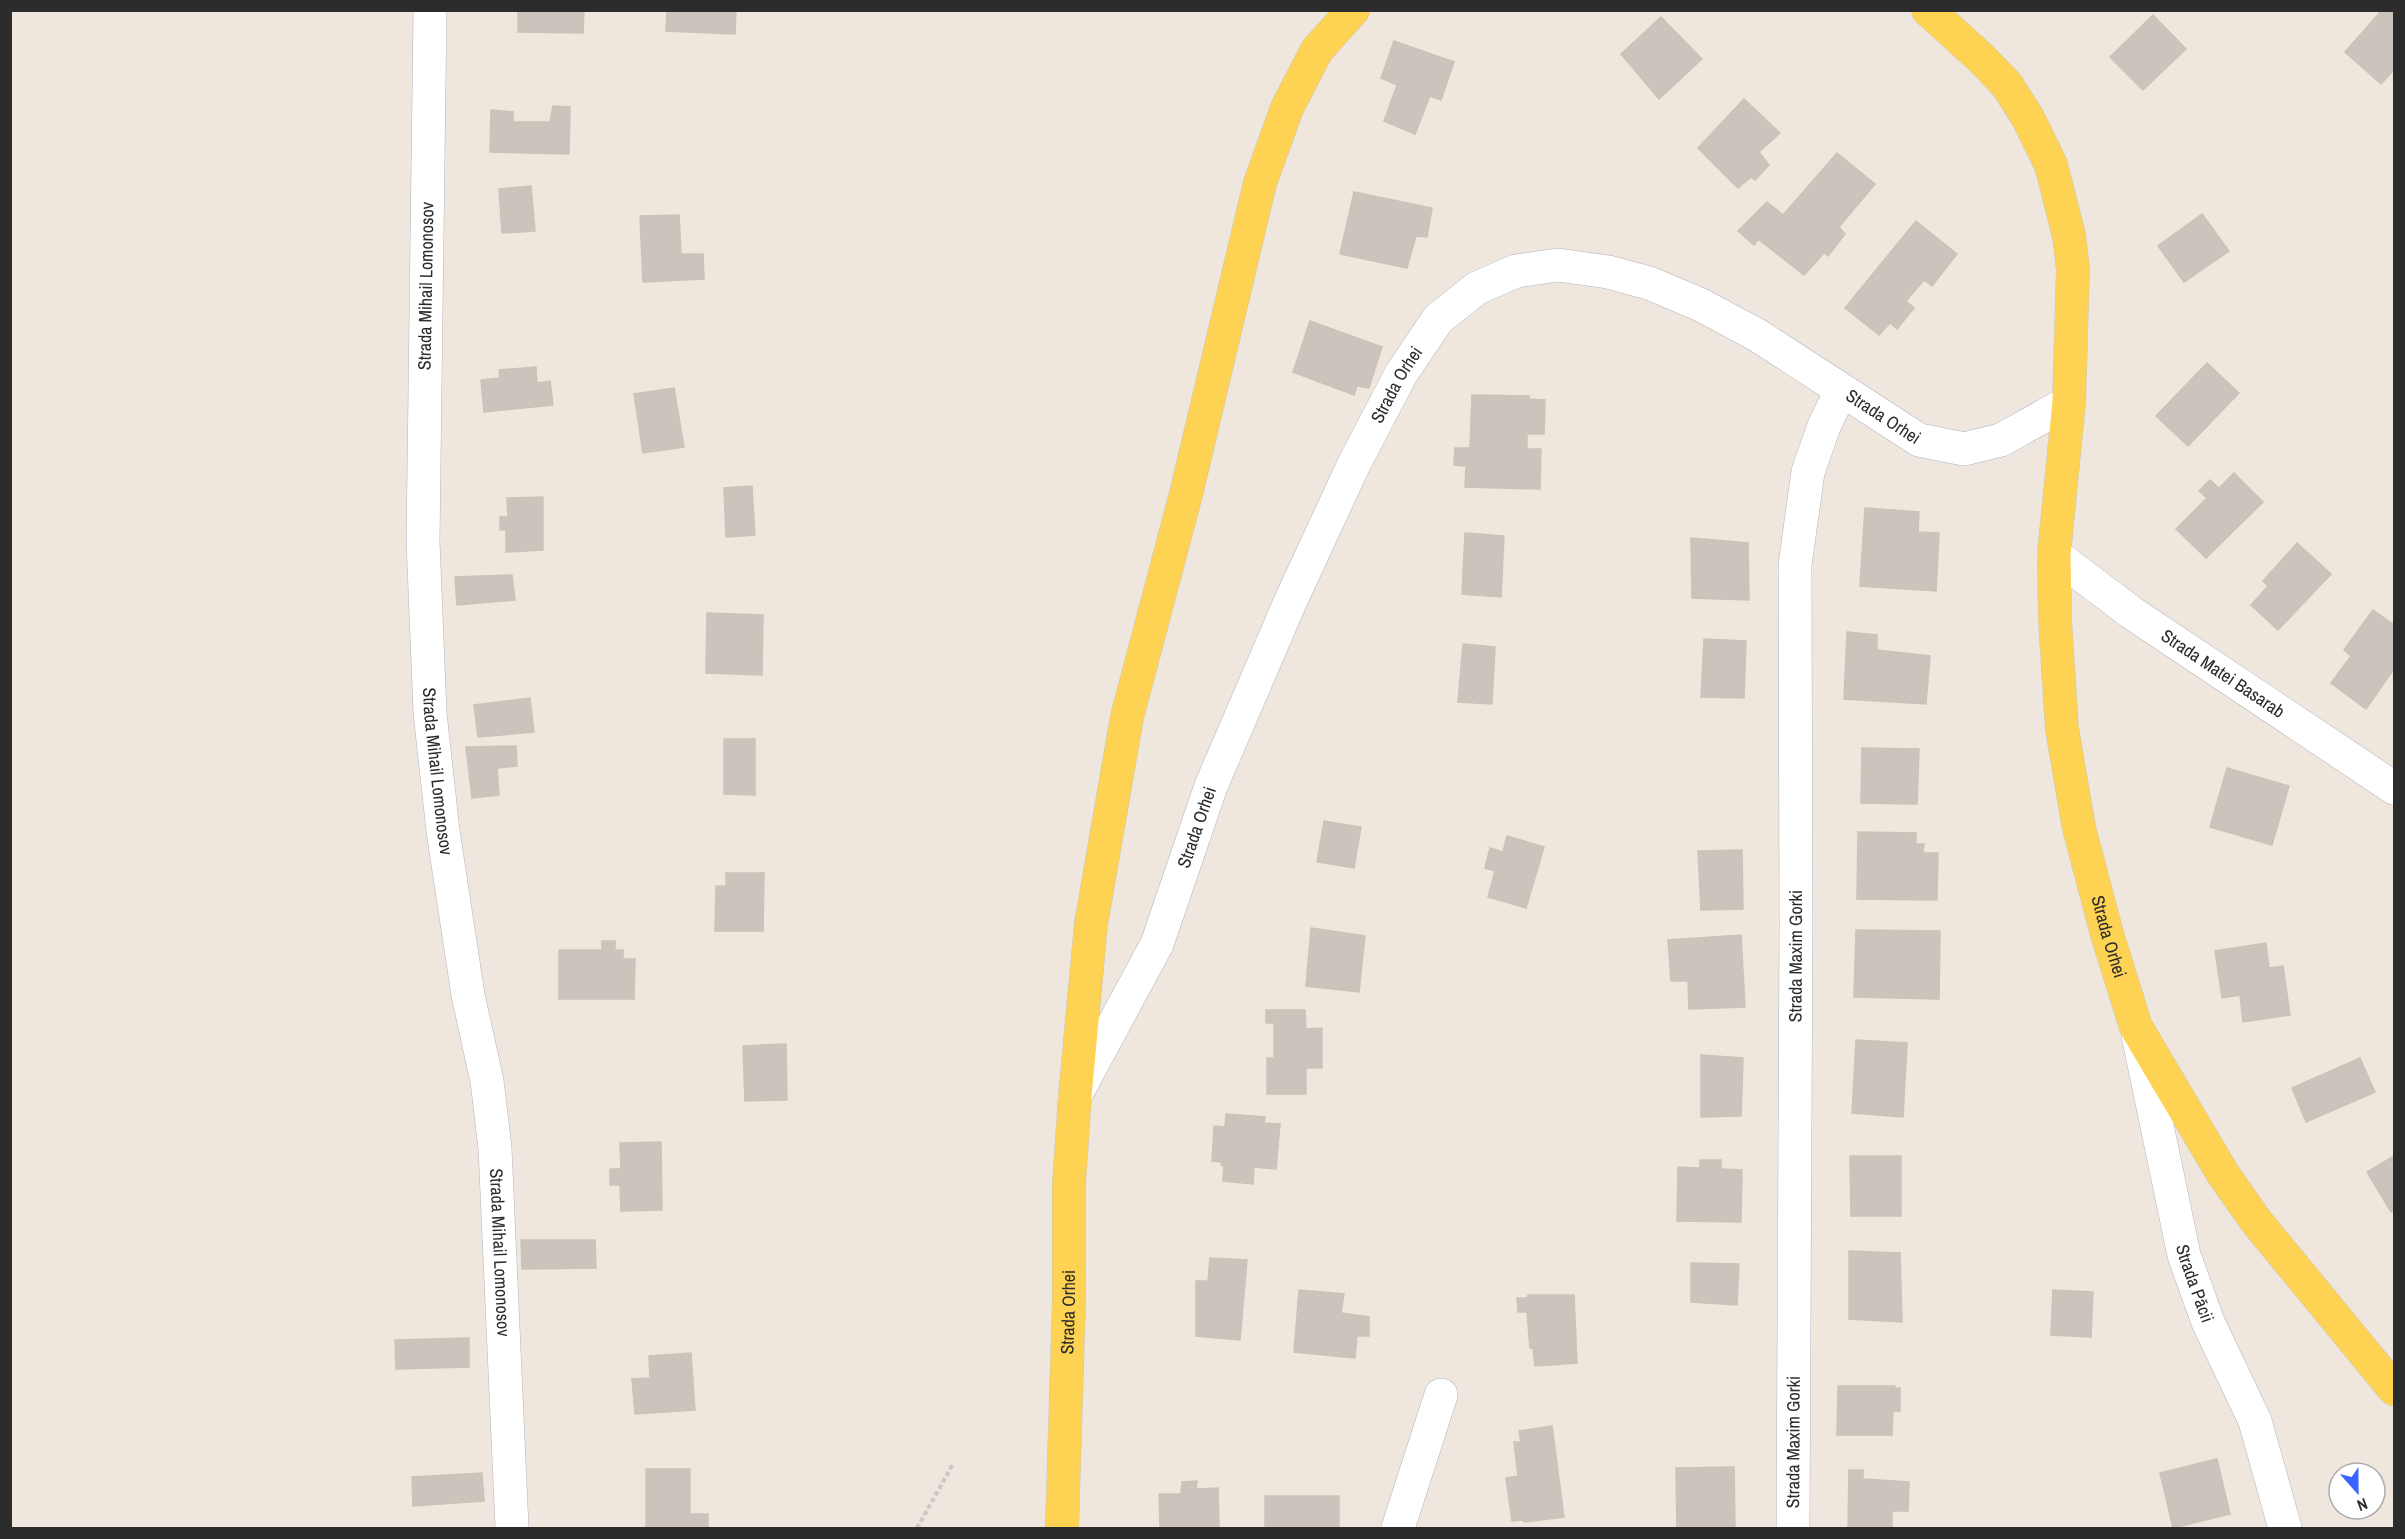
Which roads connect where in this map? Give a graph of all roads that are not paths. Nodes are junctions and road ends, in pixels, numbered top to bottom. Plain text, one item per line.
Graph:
1 (430, 10) edge
2 (1353, 10) edge
3 (1928, 10) edge
4 (1841, 391) junction
5 (2069, 402) junction
6 (2054, 554) junction
7 (2394, 788) edge
8 (2136, 1027) junction
9 (1075, 1096) junction
10 (2394, 1389) edge
11 (1441, 1395) dead end
12 (512, 1528) edge
13 (1062, 1528) edge
14 (1398, 1528) edge
15 (1793, 1528) edge
16 (2285, 1528) edge

1 - 12 street, Strada Mihail Lomonosov
2 - 9 main road, Strada Orhei
3 - 5 main road, Strada Orhei
4 - 5 street, Strada Orhei
4 - 9 street, Strada Orhei
4 - 15 street, Strada Maxim Gorki
5 - 6 main road, Strada Orhei
6 - 7 street, Strada Matei Basarab
6 - 8 main road, Strada Orhei
8 - 10 main road, Strada Orhei
8 - 16 street, Strada Păcii
9 - 13 main road, Strada Orhei
11 - 14 street

